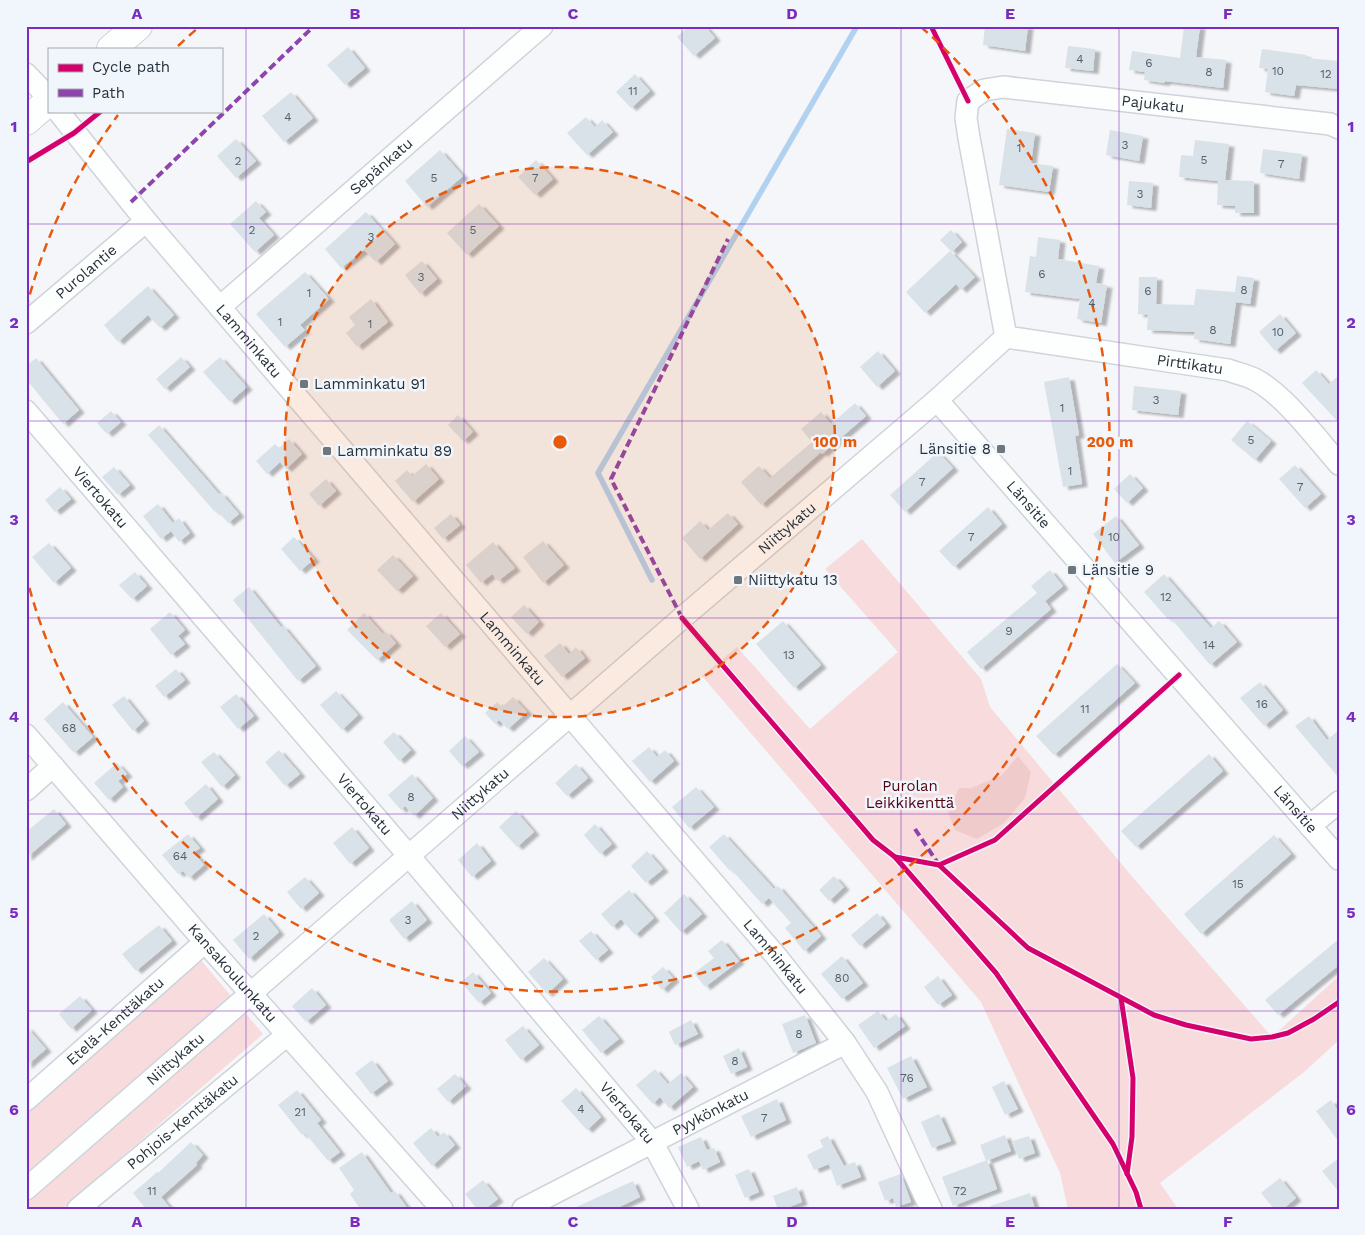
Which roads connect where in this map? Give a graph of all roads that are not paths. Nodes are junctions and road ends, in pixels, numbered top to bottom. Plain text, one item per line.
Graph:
1 (138, 26) edge
2 (542, 26) edge
3 (112, 48) edge
4 (26, 74) edge
5 (48, 99) edge
6 (48, 101) edge
7 (59, 112) edge
8 (26, 121) edge
9 (1339, 128) edge
10 (146, 221) junction
11 (220, 306) junction
12 (26, 323) edge
13 (1006, 336) junction
14 (938, 400) junction
15 (26, 411) edge
16 (1339, 464) edge
17 (570, 716) junction
18 (26, 736) edge
19 (53, 766) junction
20 (26, 790) edge
21 (1339, 802) edge
22 (1310, 826) junction
23 (409, 856) junction
24 (1339, 859) edge
25 (205, 942) junction
26 (251, 993) junction
27 (287, 1035) junction
28 (845, 1043) junction
29 (26, 1100) edge
30 (652, 1142) junction
31 (26, 1189) edge
32 (78, 1209) edge
33 (442, 1209) edge
34 (523, 1209) edge
35 (688, 1209) edge
36 (931, 1209) edge

1 - 3 main road
2 - 11 street, Sepänkatu
4 - 5 street
6 - 8 main road
7 - 10 street, Lamminkatu
9 - 13 street, Pajukatu
10 - 11 street, Lamminkatu
10 - 12 street, Purolantie
11 - 17 street, Lamminkatu
13 - 14 street
13 - 16 street, Pirttikatu
14 - 17 street, Niittykatu
14 - 22 street, Länsitie
15 - 23 street, Viertokatu
17 - 23 street, Niittykatu
17 - 28 street, Lamminkatu
18 - 19 street, Kansakoulunkatu
19 - 20 street
19 - 25 street, Kansakoulunkatu
21 - 22 street
22 - 24 street, Länsitie
23 - 26 street, Niittykatu
23 - 30 street, Viertokatu
25 - 26 street, Kansakoulunkatu
25 - 29 street, Etelä-Kenttäkatu
26 - 27 street, Kansakoulunkatu
26 - 31 street, Niittykatu
27 - 32 street, Pohjois-Kenttäkatu
27 - 33 street, Kansakoulunkatu
28 - 30 street, Pyykönkatu
28 - 36 street, Lamminkatu
30 - 34 street, Pyykönkatu
30 - 35 street, Viertokatu

